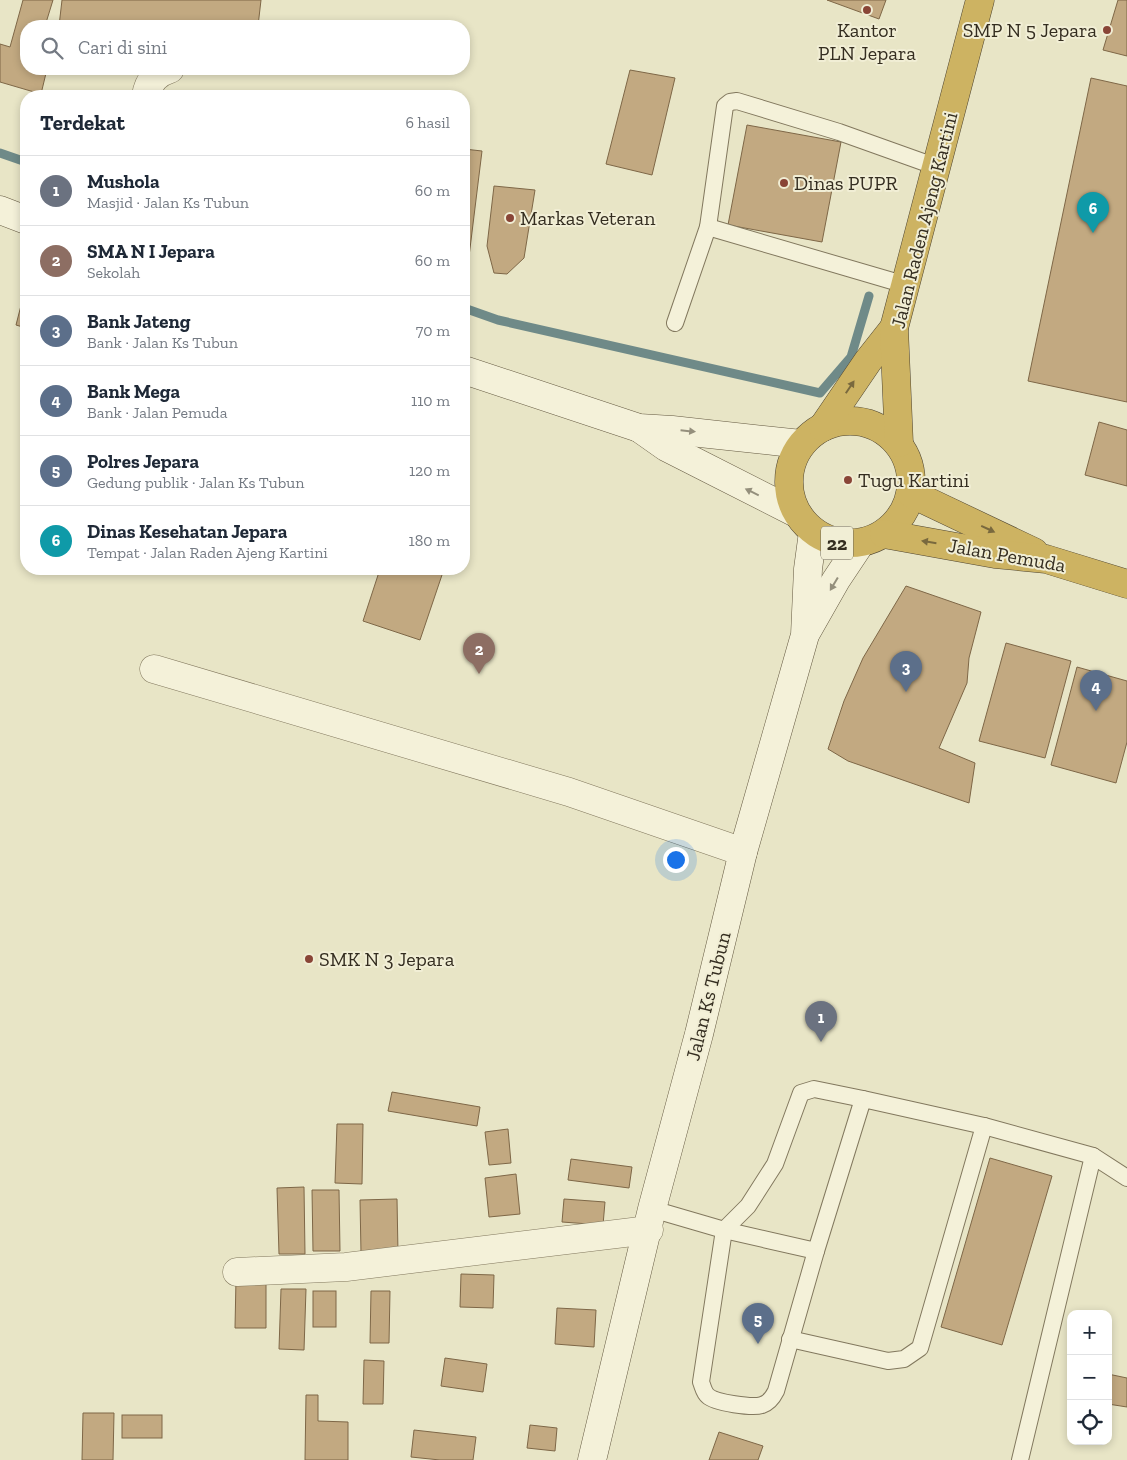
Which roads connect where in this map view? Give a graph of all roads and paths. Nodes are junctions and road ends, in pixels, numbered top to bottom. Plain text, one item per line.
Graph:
1 (980, 0) edge
2 (156, 75) edge
3 (148, 90) edge
4 (937, 166) junction
5 (0, 210) edge
6 (20, 218) edge
7 (708, 228) junction
8 (906, 285) junction
9 (675, 324) dead end
10 (894, 328) junction
11 (470, 372) edge
12 (822, 427) junction
13 (639, 428) junction
14 (899, 443) junction
15 (801, 444) junction
16 (912, 494) junction
17 (804, 523) junction
18 (872, 539) junction
19 (1046, 559) junction
20 (1127, 584) edge
21 (805, 635) junction
22 (154, 669) dead end
23 (743, 852) junction
24 (863, 1099) junction
25 (984, 1126) junction
26 (1093, 1156) junction
27 (1127, 1178) edge
28 (651, 1219) junction
29 (724, 1230) junction
30 (816, 1251) junction
31 (237, 1272) dead end
32 (790, 1339) junction
33 (592, 1460) edge
34 (1020, 1460) edge

1 - 4 highway, Jalan Raden Ajeng Kartini / 22
2 - 3 main road
4 - 7 lane
4 - 8 highway, Jalan Raden Ajeng Kartini / 22
5 - 6 main road
7 - 8 lane
7 - 9 lane
8 - 10 highway, Jalan Raden Ajeng Kartini / 22
12 -> 10 highway, 22
10 - 14 highway, Jalan Raden Ajeng Kartini / 22
11 - 13 main road
12 - 14 highway, 22
12 - 15 highway, 22
13 -> 15 main road
17 -> 13 main road
14 - 16 highway, 22
15 - 17 highway, 22
16 - 18 highway, 22
16 -> 19 highway, 22
17 - 18 highway, 22
17 - 21 main road, Jalan Ks Tubun
19 -> 18 highway, Jalan Pemuda / 22
18 -> 21 main road
19 - 20 highway, Jalan Pemuda / 22
21 - 23 main road, Jalan Ks Tubun
22 - 23 main road
23 - 28 main road, Jalan Ks Tubun
24 - 25 lane
24 - 29 lane
24 - 30 lane
25 - 26 lane
25 - 32 lane
26 - 27 lane
26 - 34 lane
28 - 29 lane
28 - 31 main road
28 - 33 main road, Jalan Ks Tubun
29 - 30 lane
29 - 32 lane
30 - 32 lane

